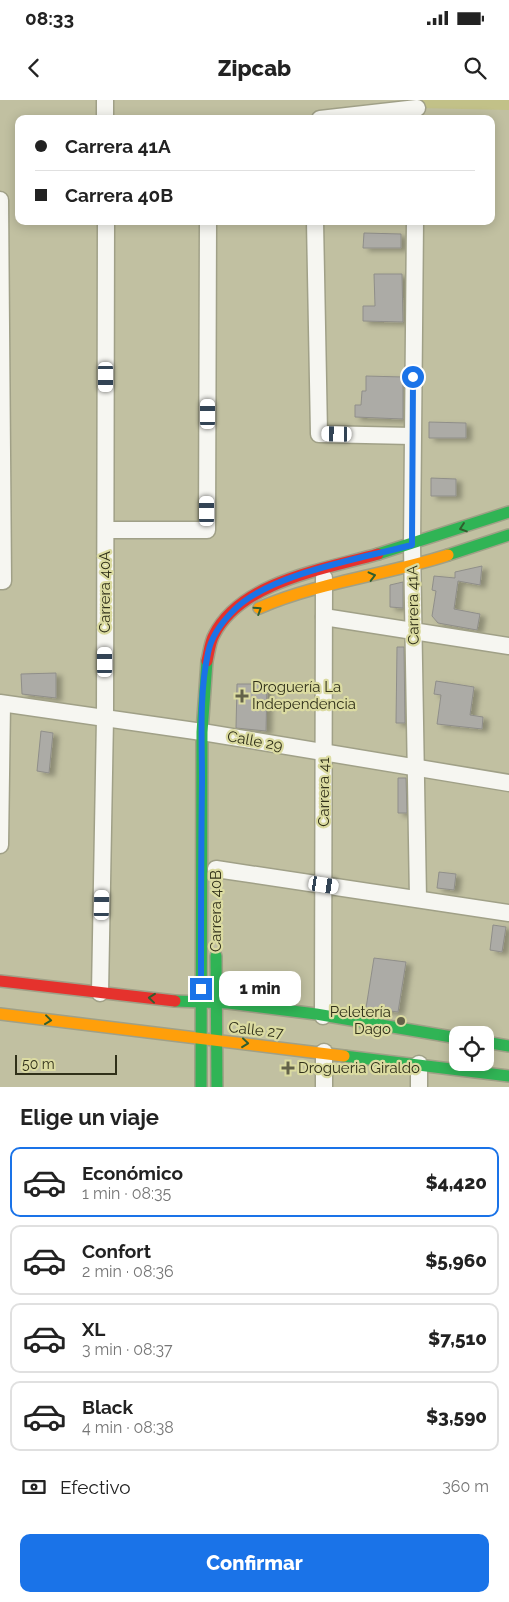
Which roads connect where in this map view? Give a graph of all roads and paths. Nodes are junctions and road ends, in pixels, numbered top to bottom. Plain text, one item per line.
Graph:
1 (105, 100) edge
2 (417, 109) edge
3 (105, 115) edge
4 (359, 115) edge
5 (0, 200) edge
6 (106, 225) edge
7 (208, 225) edge
8 (315, 225) edge
9 (415, 225) edge
10 (412, 436) junction
11 (509, 512) edge
12 (106, 530) junction
13 (509, 535) edge
14 (412, 545) junction
15 (413, 566) junction
16 (324, 568) junction
17 (2, 581) edge
18 (324, 586) junction
19 (252, 614) dead end
20 (324, 617) junction
21 (414, 632) junction
22 (509, 646) edge
23 (1, 704) edge
24 (105, 718) junction
25 (212, 733) junction
26 (324, 753) junction
27 (416, 768) junction
28 (509, 783) edge
29 (0, 845) edge
30 (216, 869) dead end
31 (324, 885) junction
32 (418, 900) junction
33 (509, 913) edge
34 (216, 944) dead end
35 (0, 981) edge
36 (100, 993) junction
37 (201, 1003) junction
38 (217, 1003) junction
39 (0, 1014) edge
40 (324, 1016) junction
41 (449, 1037) edge
42 (200, 1038) junction
43 (217, 1040) junction
44 (494, 1044) edge
45 (509, 1046) edge
46 (324, 1052) junction
47 (420, 1064) junction
48 (509, 1076) edge
49 (201, 1087) edge
50 (217, 1087) edge
51 (324, 1087) edge
52 (420, 1087) edge

1 - 3 street
2 - 4 street
5 - 17 street
6 - 12 street, Carrera 40A
7 - 12 street
8 - 10 street
9 - 10 street, Carrera 41A
10 - 14 street, Carrera 41A
11 -> 14 street
12 - 24 street, Carrera 40A
13 - 15 street
14 - 15 street, Carrera 41A
14 - 16 street
18 -> 15 street
15 - 21 street, Carrera 41A
16 - 18 street, Carrera 41
16 - 25 street, Carrera 40B
19 -> 18 street
18 - 20 street, Carrera 41
20 - 21 street
20 - 26 street, Carrera 41
21 - 22 street
21 - 27 street, Carrera 41A
23 - 24 street, Calle 29
23 - 29 street
24 - 25 street, Calle 29
24 - 36 street, Carrera 40A
25 - 26 street, Calle 29
25 - 37 street, Carrera 40B
26 - 27 street, Calle 29
26 - 31 street, Carrera 41
27 - 28 street, Calle 29
27 - 32 street, Carrera 41A
30 - 31 street
31 - 32 street
31 - 40 street, Carrera 41
32 - 33 street
34 - 38 street, Carrera 40B
35 - 36 street, Calle 27
37 -> 36 street, Calle 27
37 - 38 street, Calle 27
37 - 42 street, Carrera 40B
38 - 40 street, Calle 27
38 - 43 street, Carrera 40B
39 -> 42 street, Calle 27
40 - 41 street, Calle 27
42 - 43 street, Calle 27
42 - 49 street, Carrera 40B
43 -> 46 street, Calle 27
43 - 50 street, Carrera 40B
44 - 45 street
46 - 47 street, Calle 27
46 - 51 street
47 - 48 street, Calle 27
47 - 52 street

